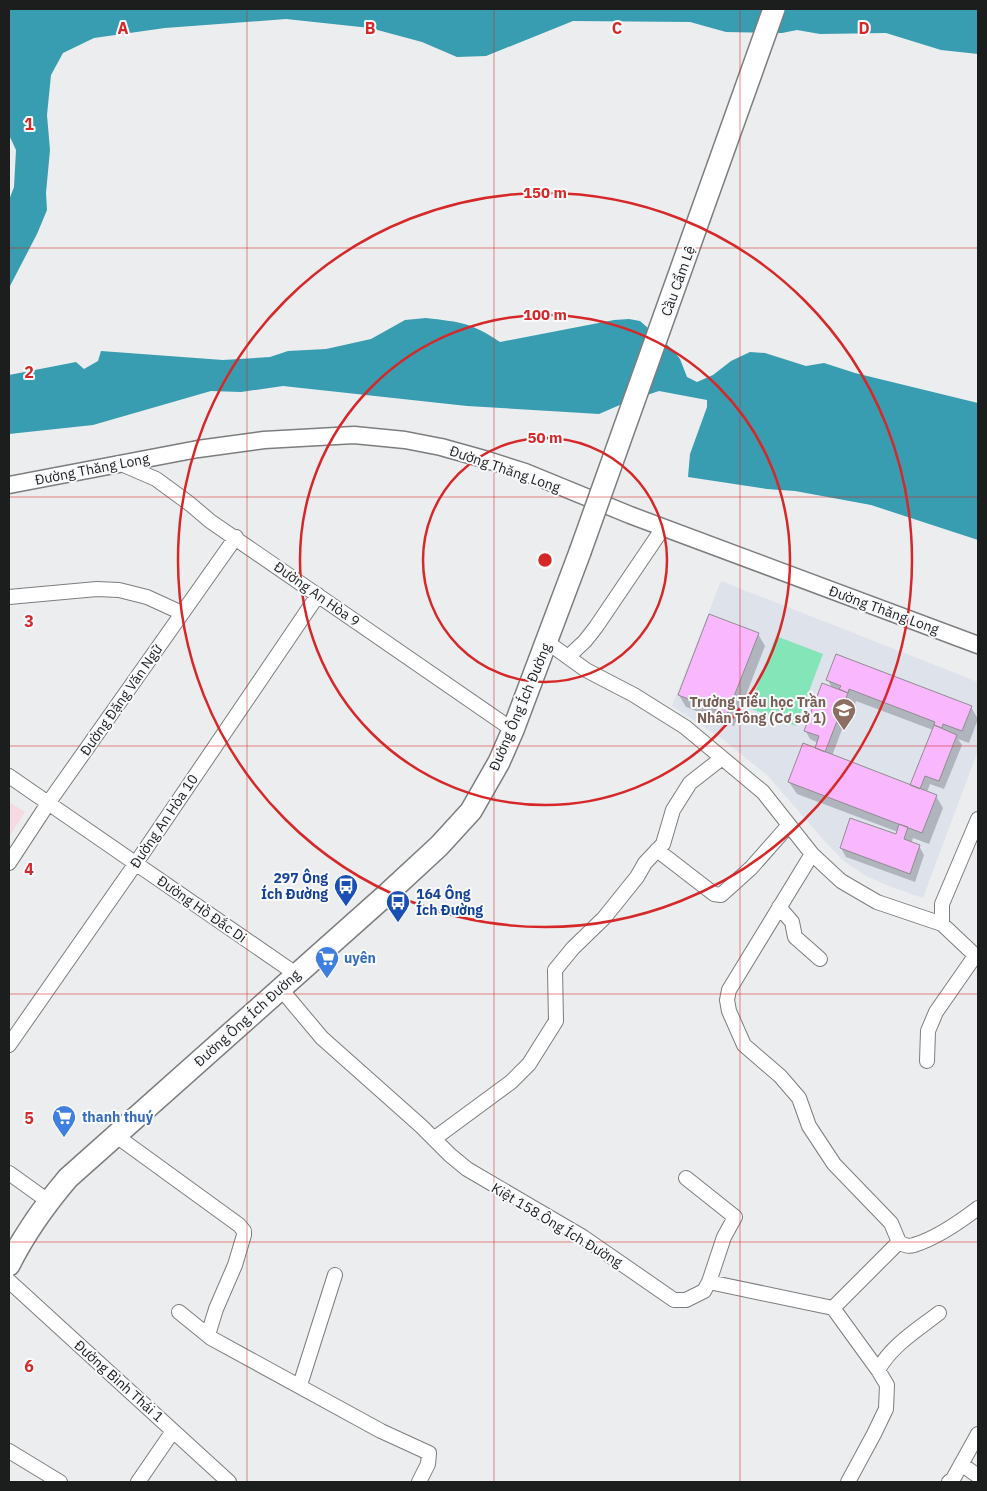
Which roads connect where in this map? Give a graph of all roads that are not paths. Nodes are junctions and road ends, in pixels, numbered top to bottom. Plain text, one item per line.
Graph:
1 (774, 9) edge
2 (119, 463) junction
3 (9, 485) edge
4 (663, 528) junction
5 (236, 537) junction
6 (580, 552) joint
7 (318, 595) junction
8 (9, 597) edge
9 (182, 613) junction
10 (547, 642) junction
11 (978, 645) edge
12 (568, 657) junction
13 (513, 730) junction
14 (722, 758) junction
15 (9, 776) edge
16 (49, 802) junction
17 (978, 819) edge
18 (789, 824) junction
19 (657, 850) junction
20 (812, 854) junction
21 (9, 863) edge
22 (136, 863) junction
23 (779, 907) junction
24 (942, 924) junction
25 (977, 957) edge
26 (820, 959) dead end
27 (296, 974) junction
28 (280, 988) junction
29 (9, 1045) edge
30 (927, 1061) dead end
31 (115, 1135) junction
32 (434, 1138) junction
33 (9, 1173) edge
34 (686, 1178) dead end
35 (48, 1201) junction
36 (978, 1208) edge
37 (899, 1242) junction
38 (9, 1265) edge
39 (335, 1275) dead end
40 (9, 1281) edge
41 (709, 1282) junction
42 (833, 1308) junction
43 (179, 1312) dead end
44 (939, 1313) dead end
45 (208, 1335) junction
46 (878, 1370) junction
47 (300, 1385) junction
48 (173, 1431) junction
49 (978, 1434) edge
50 (9, 1451) edge
51 (961, 1464) junction
52 (978, 1476) edge
53 (60, 1482) edge
54 (138, 1482) edge
55 (229, 1482) edge
56 (419, 1482) edge
57 (848, 1482) edge
58 (949, 1482) edge

1 - 6 main road, Cầu Cẩm Lệ, bridge
2 - 3 street, Đường Thăng Long
2 - 4 street, Đường Thăng Long
2 - 5 street, Đường An Hòa 9
4 - 11 street, Đường Thăng Long
4 - 12 street
5 - 7 street, Đường An Hòa 9
5 - 9 street, Đường Đặng Văn Ngữ
6 - 10 main road, Đường Ông Ích Đường
7 - 13 street, Đường An Hòa 9
7 - 22 street, Đường An Hòa 10
8 - 9 street
9 - 16 street, Đường Đặng Văn Ngữ
10 - 12 street
10 - 13 main road, Đường Ông Ích Đường
12 - 14 street
13 - 27 main road, Đường Ông Ích Đường
14 - 18 street
14 - 19 street
15 - 16 street, Đường Hồ Đắc Di
16 - 21 street, Đường Đặng Văn Ngữ
16 - 22 street, Đường Hồ Đắc Di
17 - 24 street
18 - 19 street
18 - 20 street
19 - 32 street
20 - 23 street
20 - 24 street
22 - 27 street, Đường Hồ Đắc Di
22 - 29 street, Đường An Hòa 10
23 - 26 street
23 - 37 street
24 - 25 street
25 - 30 street
27 - 28 main road, Đường Ông Ích Đường
28 - 31 main road, Đường Ông Ích Đường
28 - 32 street, Kiệt 158 Ông Ích Đường
31 - 35 main road, Đường Ông Ích Đường
31 - 45 street
32 - 41 street, Kiệt 158 Ông Ích Đường
33 - 35 street
34 - 41 street
35 - 38 main road, Đường Ông Ích Đường
36 - 37 street
37 - 42 street
39 - 47 street
40 - 48 street, Đường Bình Thái 1
41 - 42 street
42 - 46 street
43 - 45 street
44 - 46 street
45 - 47 street
46 - 57 street
47 - 56 street
48 - 54 street
48 - 55 street, Đường Bình Thái 1
49 - 51 street
50 - 53 street
51 - 52 street
51 - 58 street

